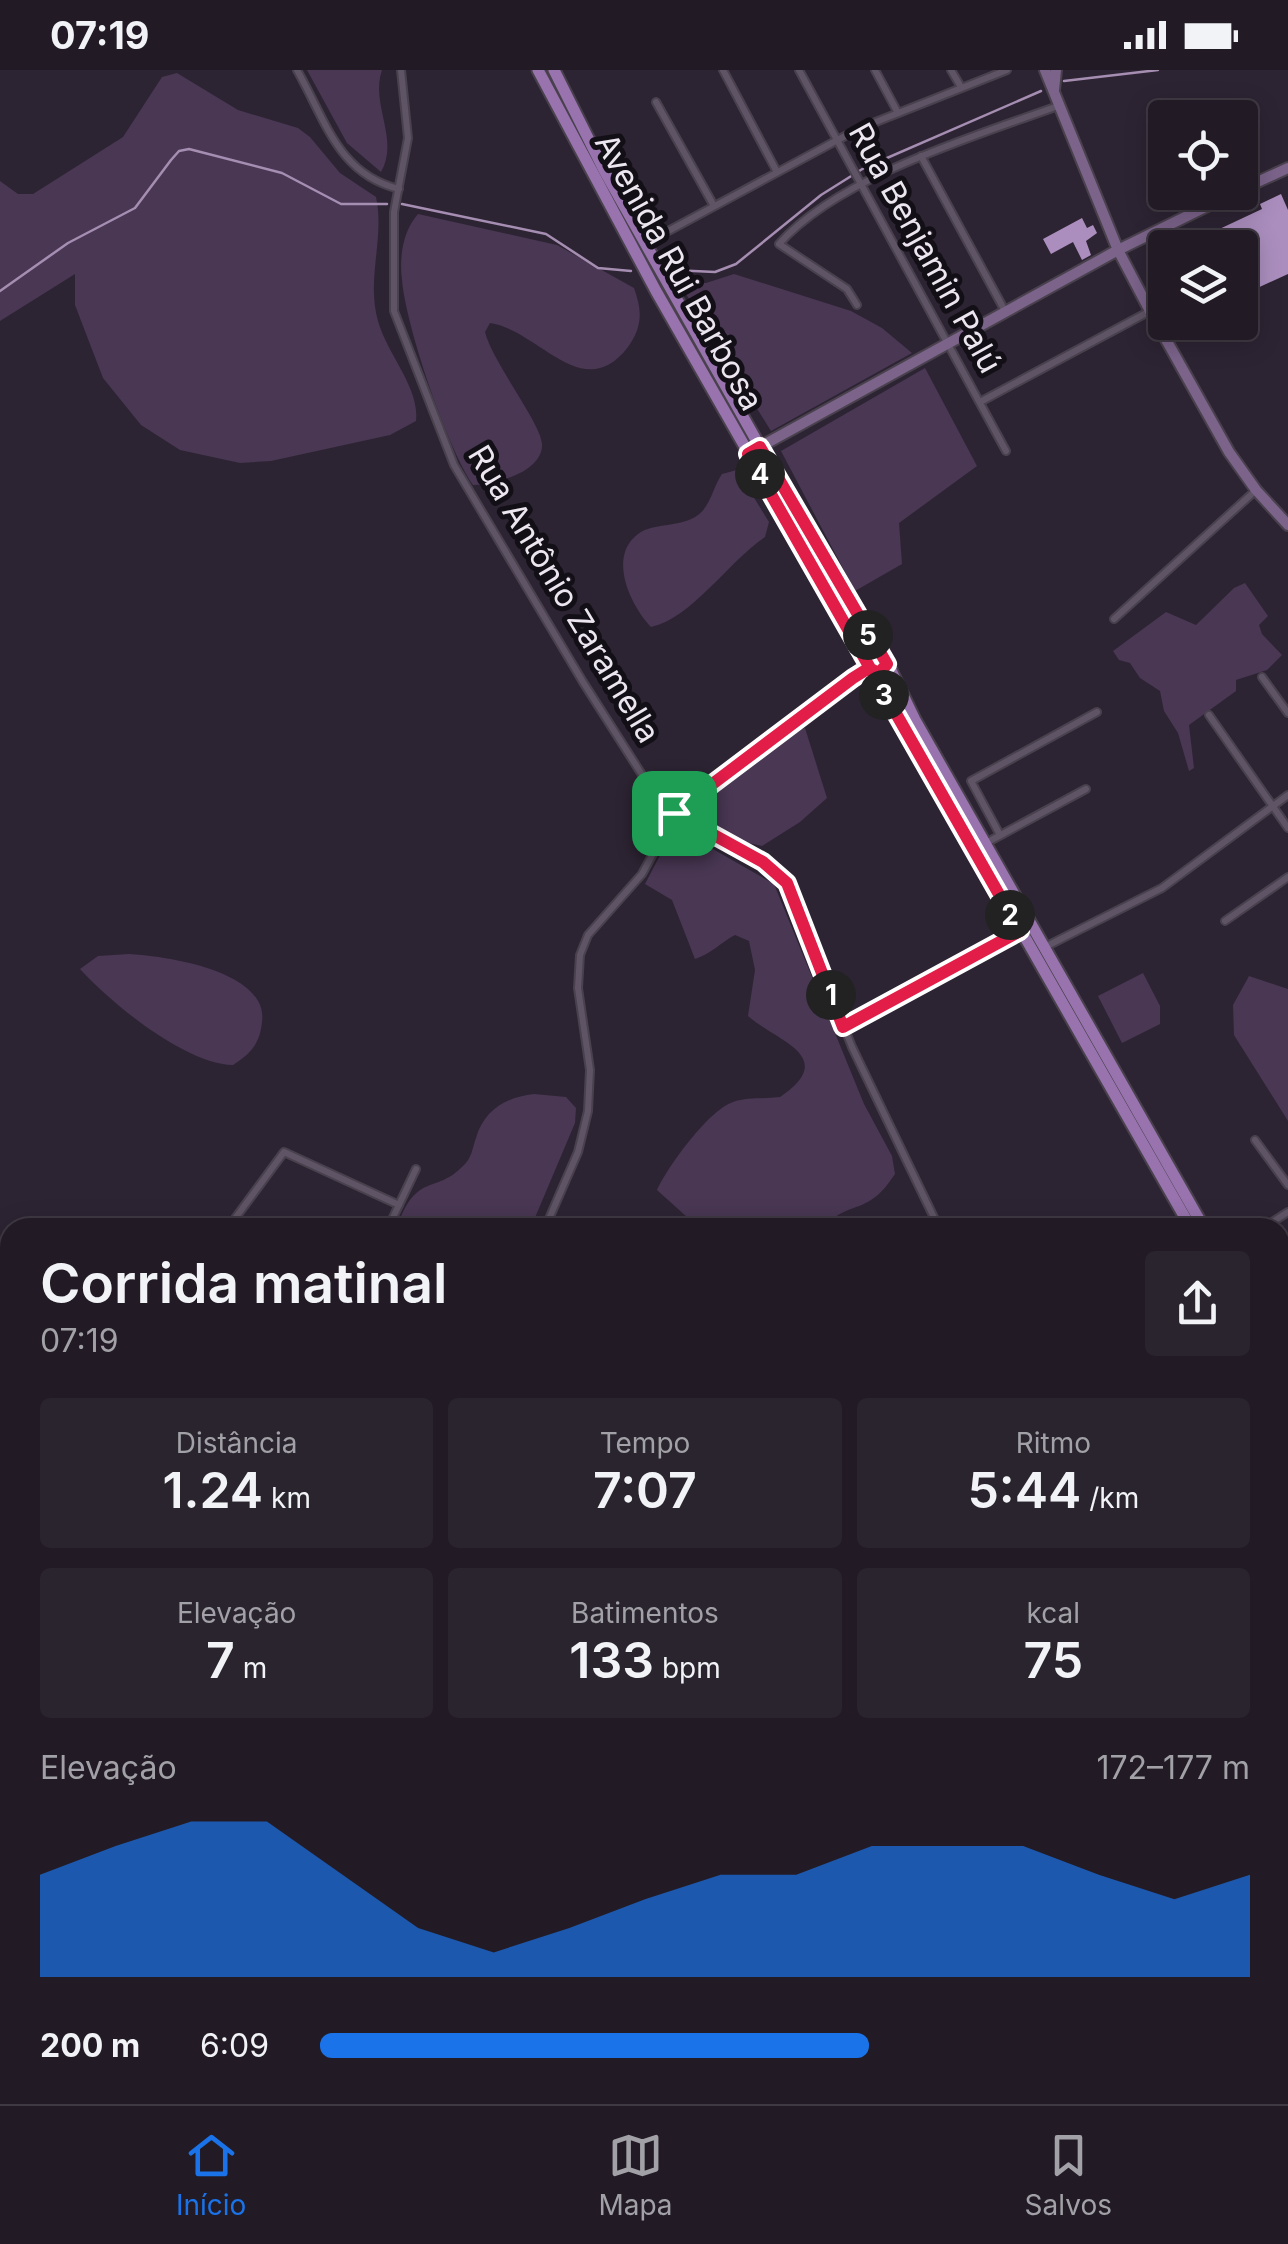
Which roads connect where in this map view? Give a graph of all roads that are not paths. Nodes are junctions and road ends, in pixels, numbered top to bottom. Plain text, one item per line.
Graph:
1 (297, 70) edge
2 (401, 70) edge
3 (538, 70) edge
4 (554, 70) edge
5 (724, 70) edge
6 (799, 70) edge
7 (875, 70) edge
8 (951, 70) edge
9 (1008, 70) edge
10 (1044, 70) edge
11 (1056, 70) edge
12 (961, 88) junction
13 (1054, 91) junction
14 (656, 102) dead end
15 (1060, 106) junction
16 (898, 112) junction
17 (837, 140) junction
18 (922, 156) junction
19 (1288, 168) edge
20 (777, 172) junction
21 (1258, 182) edge
22 (860, 183) junction
23 (399, 189) junction
24 (714, 206) junction
25 (1201, 210) edge
26 (645, 244) junction
27 (1118, 250) junction
28 (647, 261) junction
29 (857, 305) dead end
30 (1148, 306) edge
31 (1148, 311) edge
32 (1006, 312) junction
33 (1167, 340) edge
34 (948, 344) junction
35 (980, 402) junction
36 (754, 450) junction
37 (1006, 450) dead end
38 (1256, 490) junction
39 (1288, 525) edge
40 (1114, 619) dead end
41 (885, 658) junction
42 (868, 666) junction
43 (1262, 677) dead end
44 (1098, 712) dead end
45 (1288, 714) edge
46 (1209, 715) dead end
47 (1086, 789) dead end
48 (1288, 795) edge
49 (1272, 806) junction
50 (674, 813) junction
51 (1288, 828) edge
52 (1000, 835) junction
53 (985, 843) junction
54 (1288, 877) edge
55 (1225, 921) dead end
56 (1020, 931) junction
57 (1044, 947) junction
58 (843, 1027) junction
59 (1254, 1140) dead end
60 (416, 1169) dead end
61 (1288, 1185) edge
62 (398, 1204) junction
63 (235, 1218) edge
64 (392, 1218) edge
65 (549, 1218) edge
66 (934, 1218) edge
67 (1185, 1218) edge
68 (1198, 1218) edge

1 - 23 street
2 - 23 street, Rua Antônio Zaramella
3 - 28 main road, Avenida Rui Barbosa
4 - 26 main road, Avenida Rui Barbosa
5 - 20 street
6 - 17 street, Rua Benjamin Palú
7 - 16 street
8 - 12 street
9 - 12 street
10 - 13 main road
11 - 13 main road
12 - 16 street
13 - 15 main road
14 - 24 street
15 - 18 street
15 - 27 main road
16 - 17 street
17 - 20 street
17 - 22 street, Rua Benjamin Palú
18 - 22 street
18 - 32 street
19 - 21 main road
20 - 24 street
22 - 29 street
22 - 34 street, Rua Benjamin Palú
23 - 50 street, Rua Antônio Zaramella
24 - 26 street
25 - 27 main road
26 - 28 main road, Avenida Rui Barbosa
27 - 30 main road
27 - 32 main road
28 - 36 main road, Avenida Rui Barbosa
31 - 35 street
32 - 34 main road
33 - 38 main road
34 - 35 street, Rua Benjamin Palú
34 - 36 main road
35 - 37 street, Rua Benjamin Palú
36 - 41 main road, Avenida Rui Barbosa
36 - 42 main road, Avenida Rui Barbosa
38 - 39 main road
38 - 40 street
41 - 42 main road
41 - 53 main road, Avenida Rui Barbosa
42 - 50 street
42 - 56 main road, Avenida Rui Barbosa
43 - 45 street
44 - 52 street
46 - 49 street
47 - 52 street
48 - 49 street
49 - 51 street
49 - 57 street
50 - 58 street, Rua Antônio Zaramella
50 - 65 street
52 - 53 street
53 - 57 main road, Avenida Rui Barbosa
54 - 55 street
56 - 58 street
56 - 67 main road, Avenida Rui Barbosa
57 - 68 main road, Avenida Rui Barbosa
58 - 66 street, Rua Antônio Zaramella
59 - 61 street
60 - 62 street
62 - 63 street
62 - 64 street

